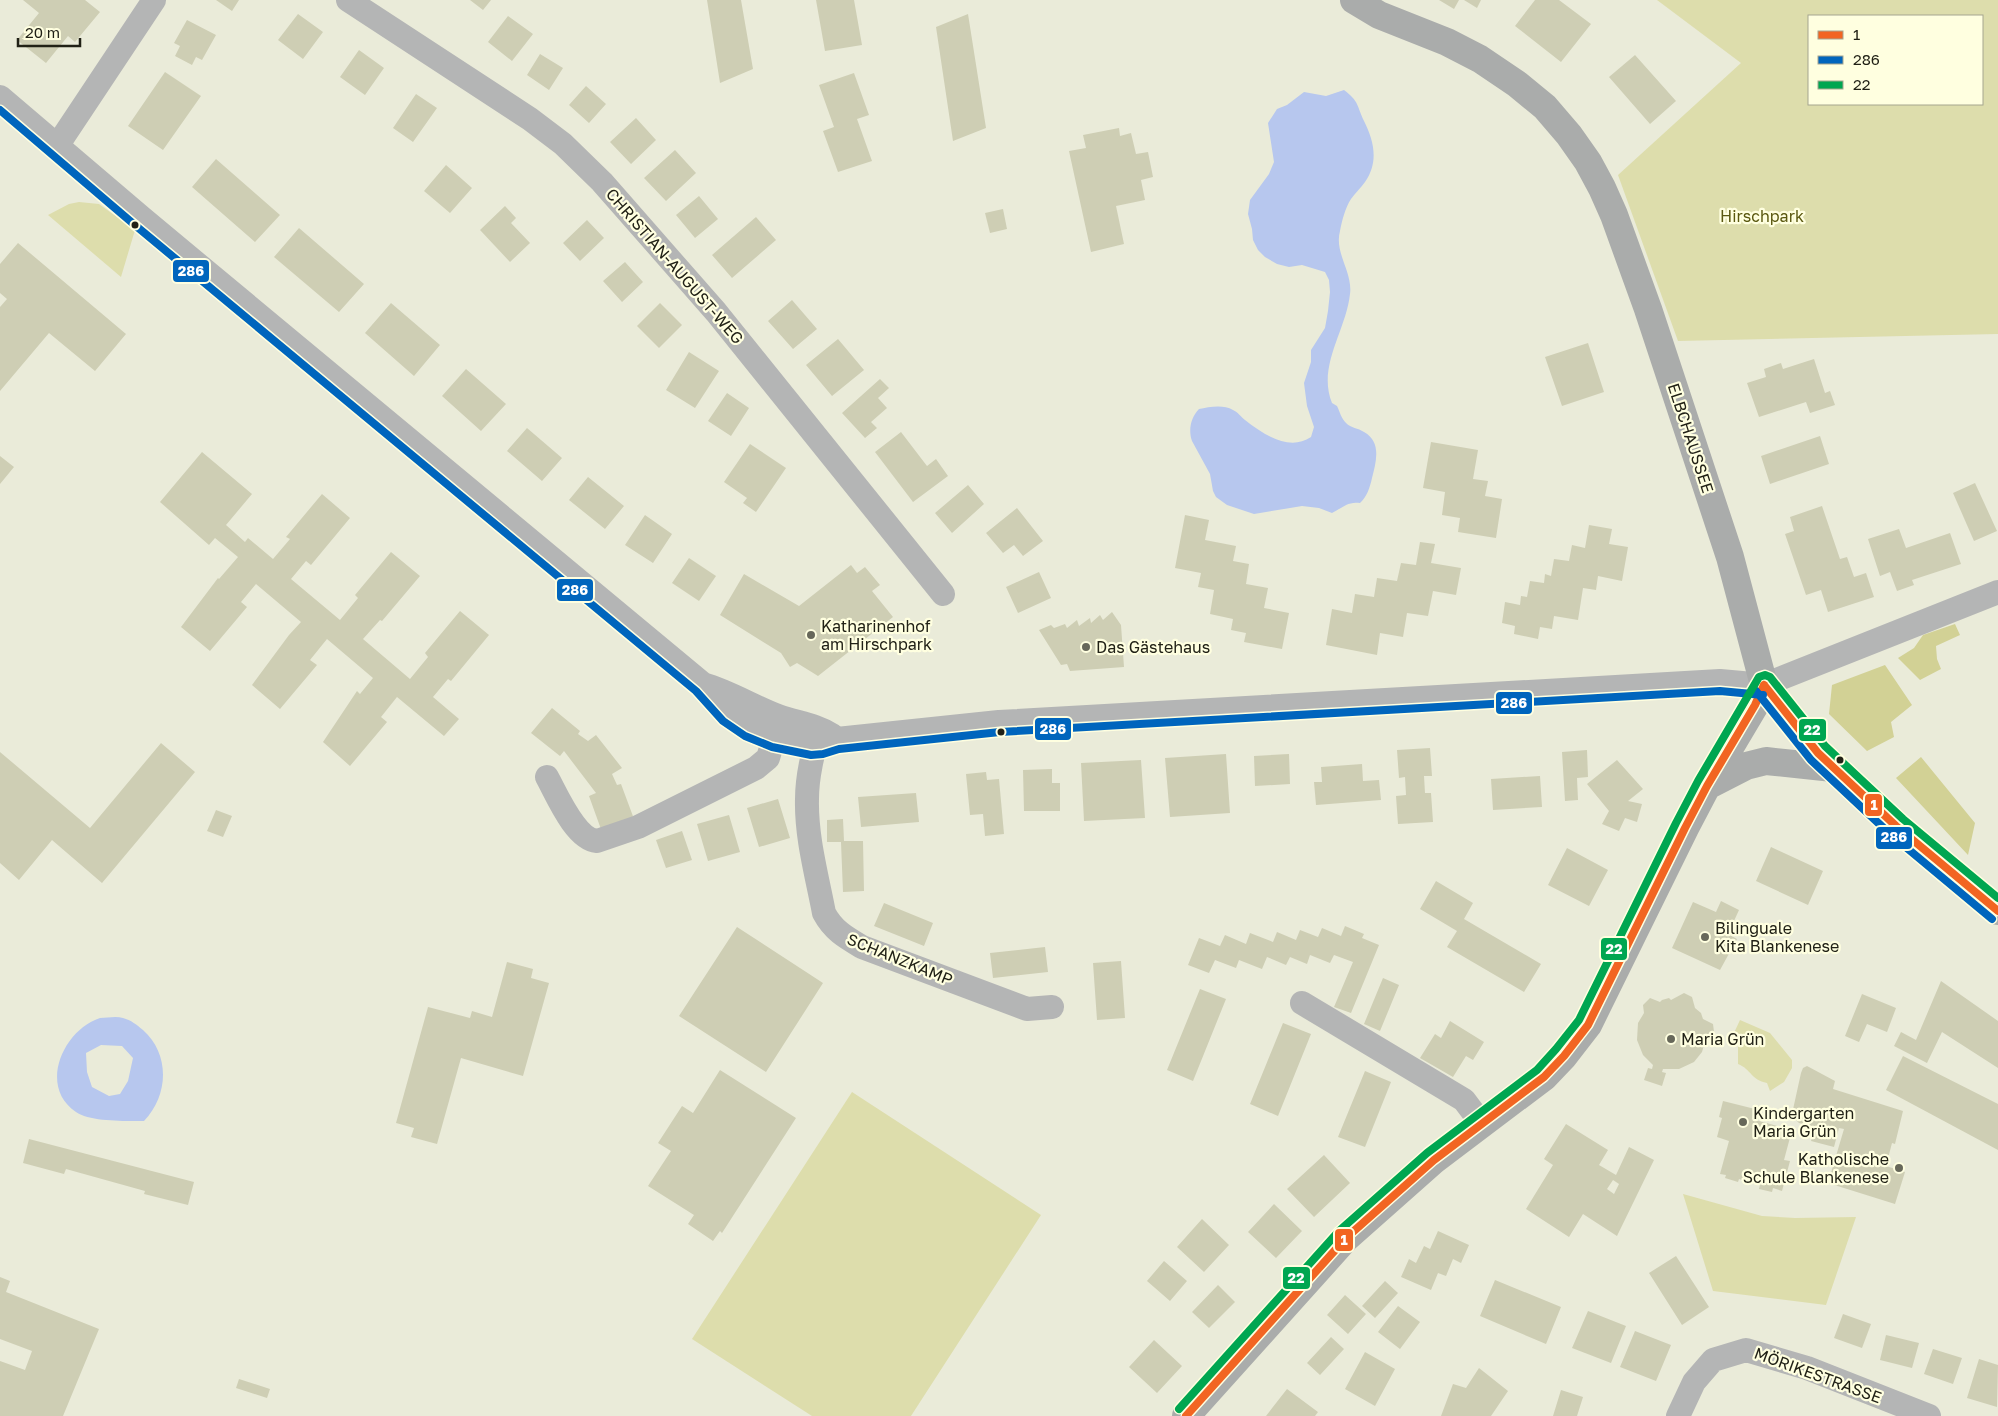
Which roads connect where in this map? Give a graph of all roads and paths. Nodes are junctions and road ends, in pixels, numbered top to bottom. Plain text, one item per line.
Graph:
1 (154, 0) edge
2 (348, 0) edge
3 (1354, 0) edge
4 (0, 97) edge
5 (57, 146) junction
6 (1998, 592) edge
7 (943, 594) dead end
8 (1764, 685) junction
9 (778, 727) junction
10 (824, 737) junction
11 (1833, 768) junction
12 (547, 776) dead end
13 (1707, 786) junction
14 (1998, 911) edge
15 (1302, 1003) dead end
16 (1052, 1007) dead end
17 (1482, 1124) junction
18 (1186, 1416) edge
19 (1678, 1416) edge
20 (1930, 1416) edge

1 - 5 street
2 - 7 street, CHRISTIAN-AUGUST-WEG
3 - 8 main road, ELBCHAUSSEE
4 - 5 street
5 - 9 street
6 - 8 street
8 - 10 street
8 - 11 main road, ELBCHAUSSEE
8 - 13 main road
9 - 10 street
9 - 12 street
10 - 16 street, SCHANZKAMP
11 - 13 main road
11 - 14 main road, ELBCHAUSSEE
13 - 17 main road
15 - 17 street
17 - 18 main road
19 - 20 street, MÖRIKESTRASSE

